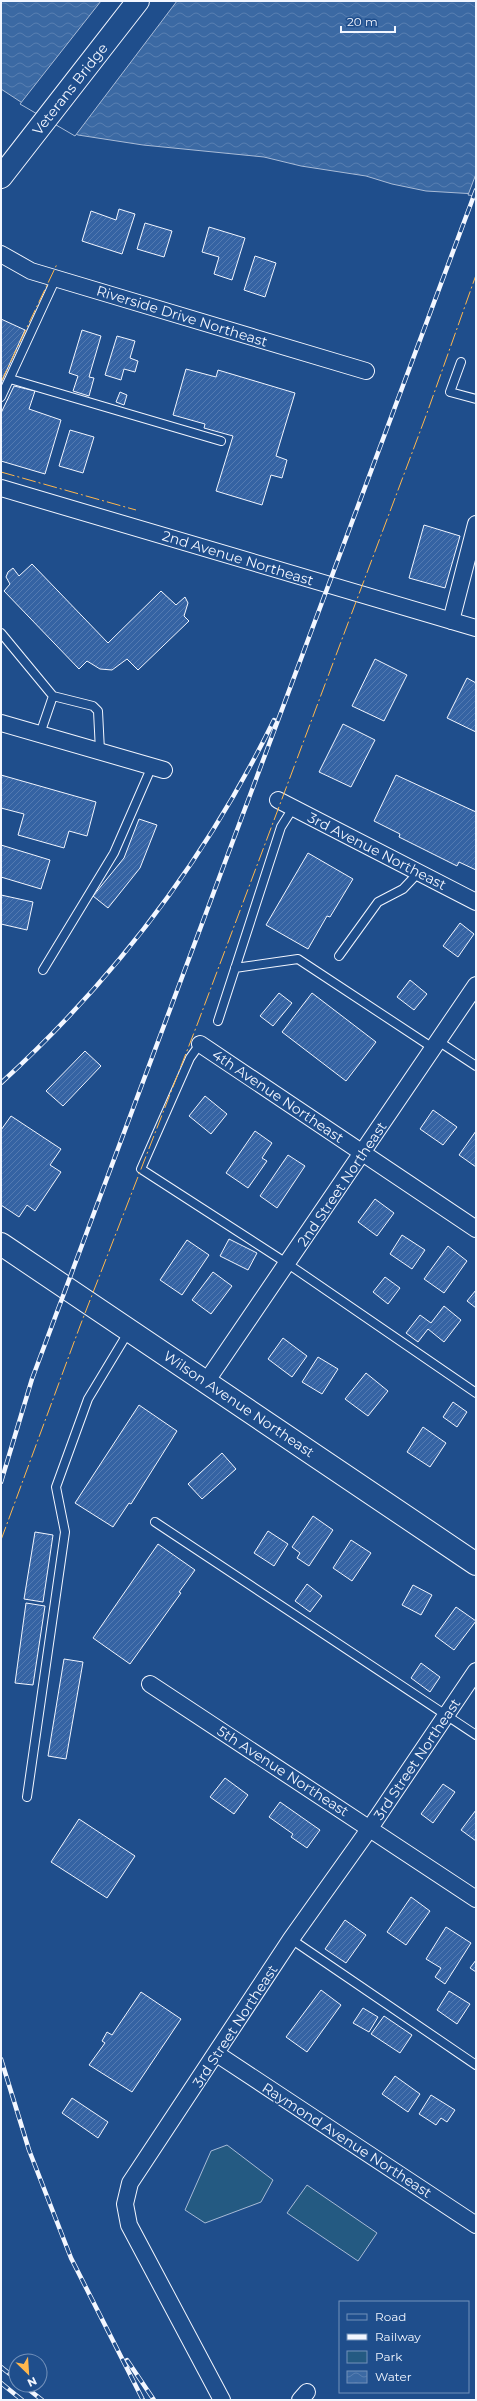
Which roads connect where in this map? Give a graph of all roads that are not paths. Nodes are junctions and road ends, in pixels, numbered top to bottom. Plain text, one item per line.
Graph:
1 (138, 1) edge
2 (1, 177) edge
3 (1, 254) edge
4 (56, 278) junction
5 (461, 362) dead end
6 (366, 371) dead end
7 (10, 379) junction
8 (1, 397) edge
9 (476, 400) edge
10 (221, 441) dead end
11 (1, 488) edge
12 (476, 524) edge
13 (451, 621) junction
14 (476, 628) edge
15 (1, 633) edge
16 (53, 696) junction
17 (1, 723) edge
18 (40, 734) junction
19 (100, 751) junction
20 (158, 768) joint
21 (278, 800) dead end
22 (293, 808) junction
23 (419, 872) junction
24 (476, 902) edge
25 (339, 956) dead end
26 (235, 968) junction
27 (43, 970) dead end
28 (476, 985) edge
29 (218, 1021) dead end
30 (200, 1044) joint
31 (436, 1045) junction
32 (476, 1066) edge
33 (362, 1152) junction
34 (476, 1229) edge
35 (1, 1244) edge
36 (288, 1264) junction
37 (129, 1330) junction
38 (206, 1382) junction
39 (476, 1393) edge
40 (155, 1522) dead end
41 (476, 1564) edge
42 (476, 1671) edge
43 (150, 1684) dead end
44 (446, 1715) junction
45 (476, 1735) edge
46 (27, 1797) dead end
47 (370, 1828) junction
48 (476, 1899) edge
49 (292, 1939) junction
50 (217, 2054) junction
51 (476, 2065) edge
52 (476, 2225) edge
53 (222, 2400) edge

1 - 2 street, Veterans Bridge
3 - 4 street, Riverside Drive Northeast
4 - 6 street, Riverside Drive Northeast
4 - 7 lane
5 - 9 lane
7 - 8 lane
7 - 10 lane
11 - 13 street, 2nd Avenue Northeast
12 - 13 street
13 - 14 street, 2nd Avenue Northeast
15 - 16 lane
16 - 18 lane
16 - 19 lane
17 - 18 street
18 - 19 street
19 - 20 street
20 - 27 lane
21 - 22 street, 3rd Avenue Northeast
22 - 23 street, 3rd Avenue Northeast
22 - 26 lane
23 - 24 street, 3rd Avenue Northeast
23 - 25 lane
26 - 29 lane
26 - 31 lane
28 - 31 street, 2nd Street Northeast
30 - 33 street, 4th Avenue Northeast
30 - 36 lane
31 - 32 lane
31 - 33 street, 2nd Street Northeast
33 - 34 street, 4th Avenue Northeast
33 - 36 street, 2nd Street Northeast
35 - 37 street, Wilson Avenue Northeast
36 - 38 street, 2nd Street Northeast
36 - 39 lane
37 - 38 street, Wilson Avenue Northeast
37 - 46 lane
38 - 41 street, Wilson Avenue Northeast
40 - 44 lane
42 - 44 street, 3rd Street Northeast
43 - 47 street, 5th Avenue Northeast
44 - 45 lane
44 - 47 street, 3rd Street Northeast
47 - 48 street, 5th Avenue Northeast
47 - 49 street, 3rd Street Northeast
49 - 50 street, 3rd Street Northeast
49 - 51 lane
50 - 52 street, Raymond Avenue Northeast
50 - 53 street, 3rd Street Northeast

